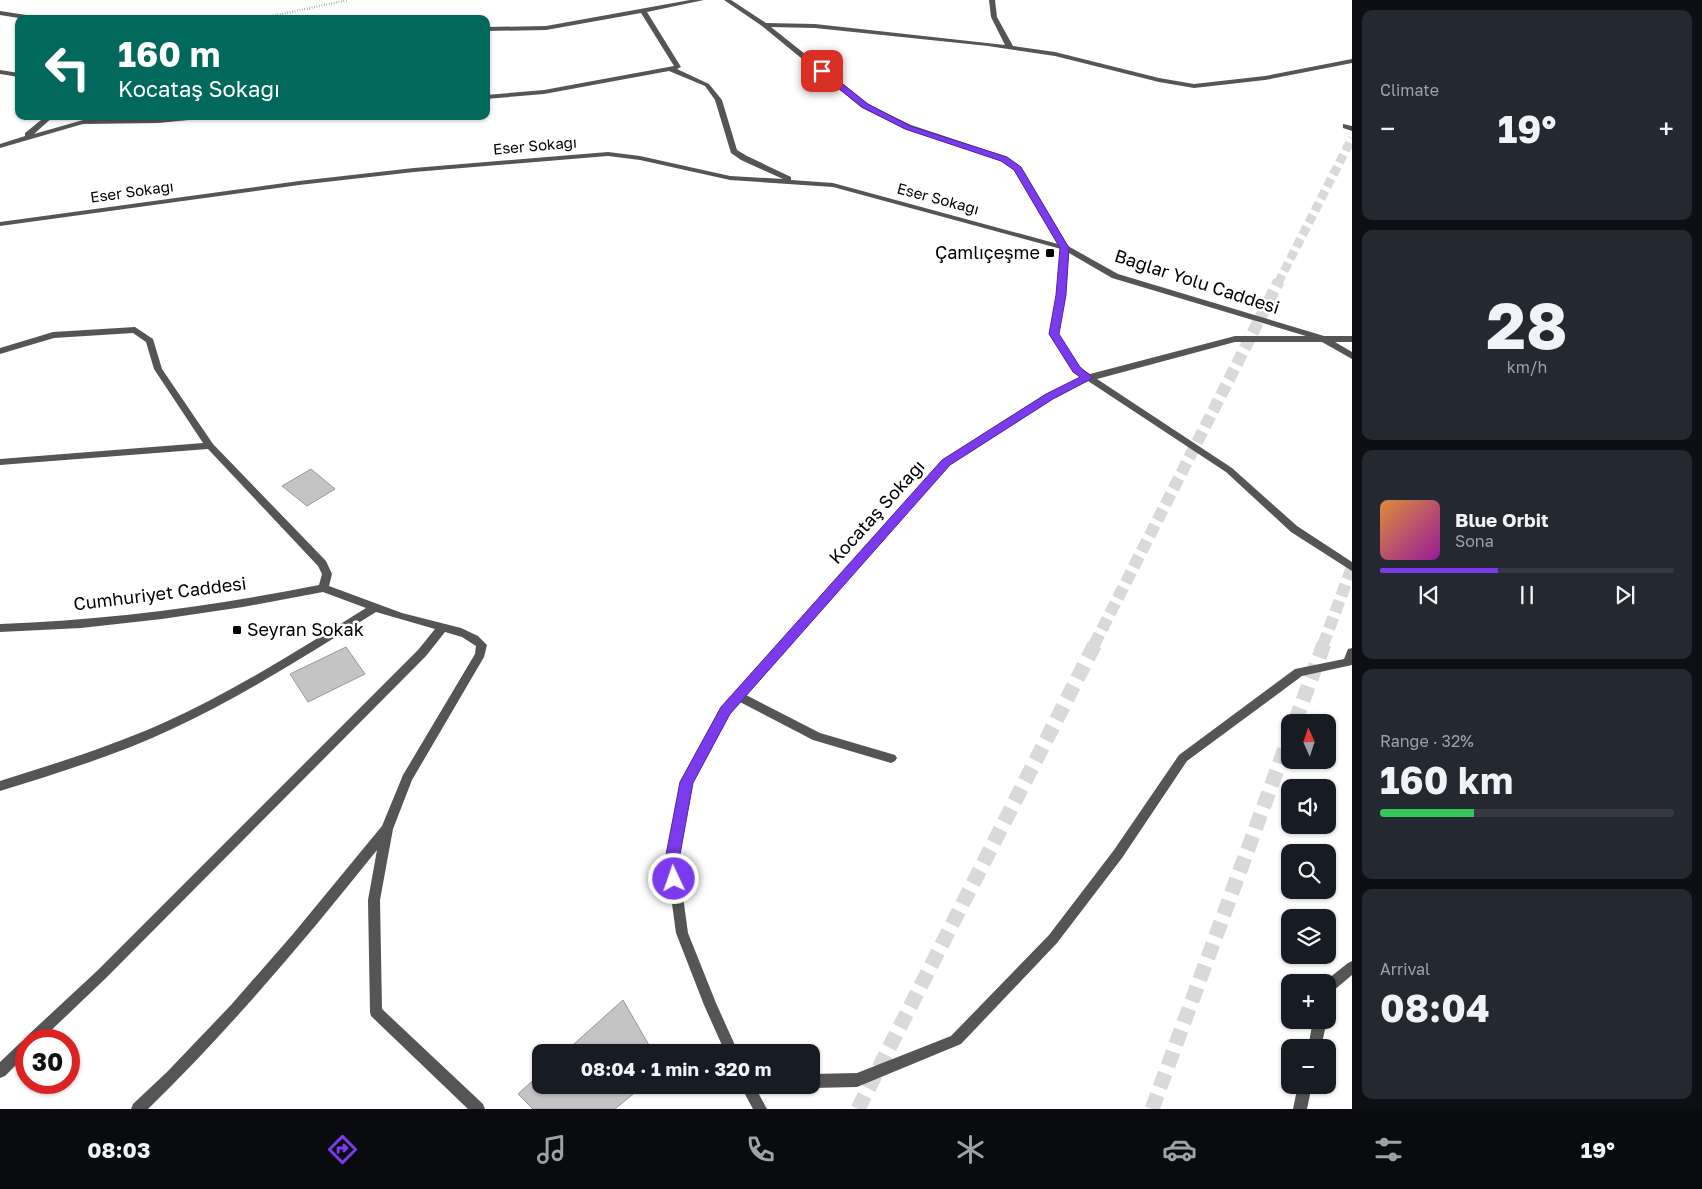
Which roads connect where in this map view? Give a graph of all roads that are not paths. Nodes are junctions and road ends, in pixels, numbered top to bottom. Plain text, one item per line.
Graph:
1 (702, 0) edge
2 (727, 0) edge
3 (992, 0) edge
4 (643, 11) junction
5 (0, 13) edge
6 (15, 15) edge
7 (764, 25) junction
8 (490, 29) edge
9 (1010, 47) junction
10 (1352, 61) edge
11 (670, 69) junction
12 (0, 72) edge
13 (15, 74) edge
14 (490, 97) edge
15 (46, 120) edge
16 (168, 120) edge
17 (25, 137) junction
18 (0, 146) edge
19 (794, 182) junction
20 (0, 224) edge
21 (1065, 248) junction
22 (1352, 338) edge
23 (1324, 339) junction
24 (0, 351) edge
25 (1352, 356) edge
26 (1088, 378) junction
27 (210, 446) junction
28 (0, 462) edge
29 (1352, 567) edge
30 (323, 588) junction
31 (376, 607) junction
32 (0, 628) edge
33 (442, 628) junction
34 (1352, 652) edge
35 (738, 696) junction
36 (891, 758) dead end
37 (0, 786) edge
38 (387, 829) junction
39 (1352, 967) edge
40 (1336, 980) edge
41 (44, 1029) edge
42 (728, 1044) edge
43 (15, 1056) edge
44 (0, 1070) edge
45 (820, 1081) edge
46 (752, 1094) edge
47 (1303, 1094) edge
48 (138, 1109) edge
49 (478, 1109) edge
50 (760, 1109) edge
51 (1300, 1109) edge

1 - 4 street
2 - 7 street
3 - 9 street
4 - 8 street
4 - 11 street
5 - 6 street
7 - 9 street
7 - 21 street
9 - 10 street
11 - 14 street
11 - 19 street
12 - 13 street
15 - 17 street
16 - 17 street
17 - 18 street
19 - 20 street, Eser Sokağı
19 - 21 street, Eser Sokağı
21 - 23 street, Bağlar Yolu Caddesi
21 - 26 street
22 - 23 street
23 - 25 street, Bağlar Yolu Caddesi
23 - 26 street, Bağlar Yolu Caddesi
24 - 27 street
26 - 29 street
26 - 35 street, Kocataş Sokağı
27 - 28 street
27 - 30 street
30 - 31 street
30 - 32 street, Cumhuriyet Caddesi
31 - 33 street
31 - 37 street
33 - 38 street
33 - 41 street
34 - 45 street
35 - 36 street
35 - 42 street, Kocataş Sokağı
38 - 48 street
38 - 49 street
39 - 40 street
43 - 44 street
46 - 50 street
47 - 51 street

